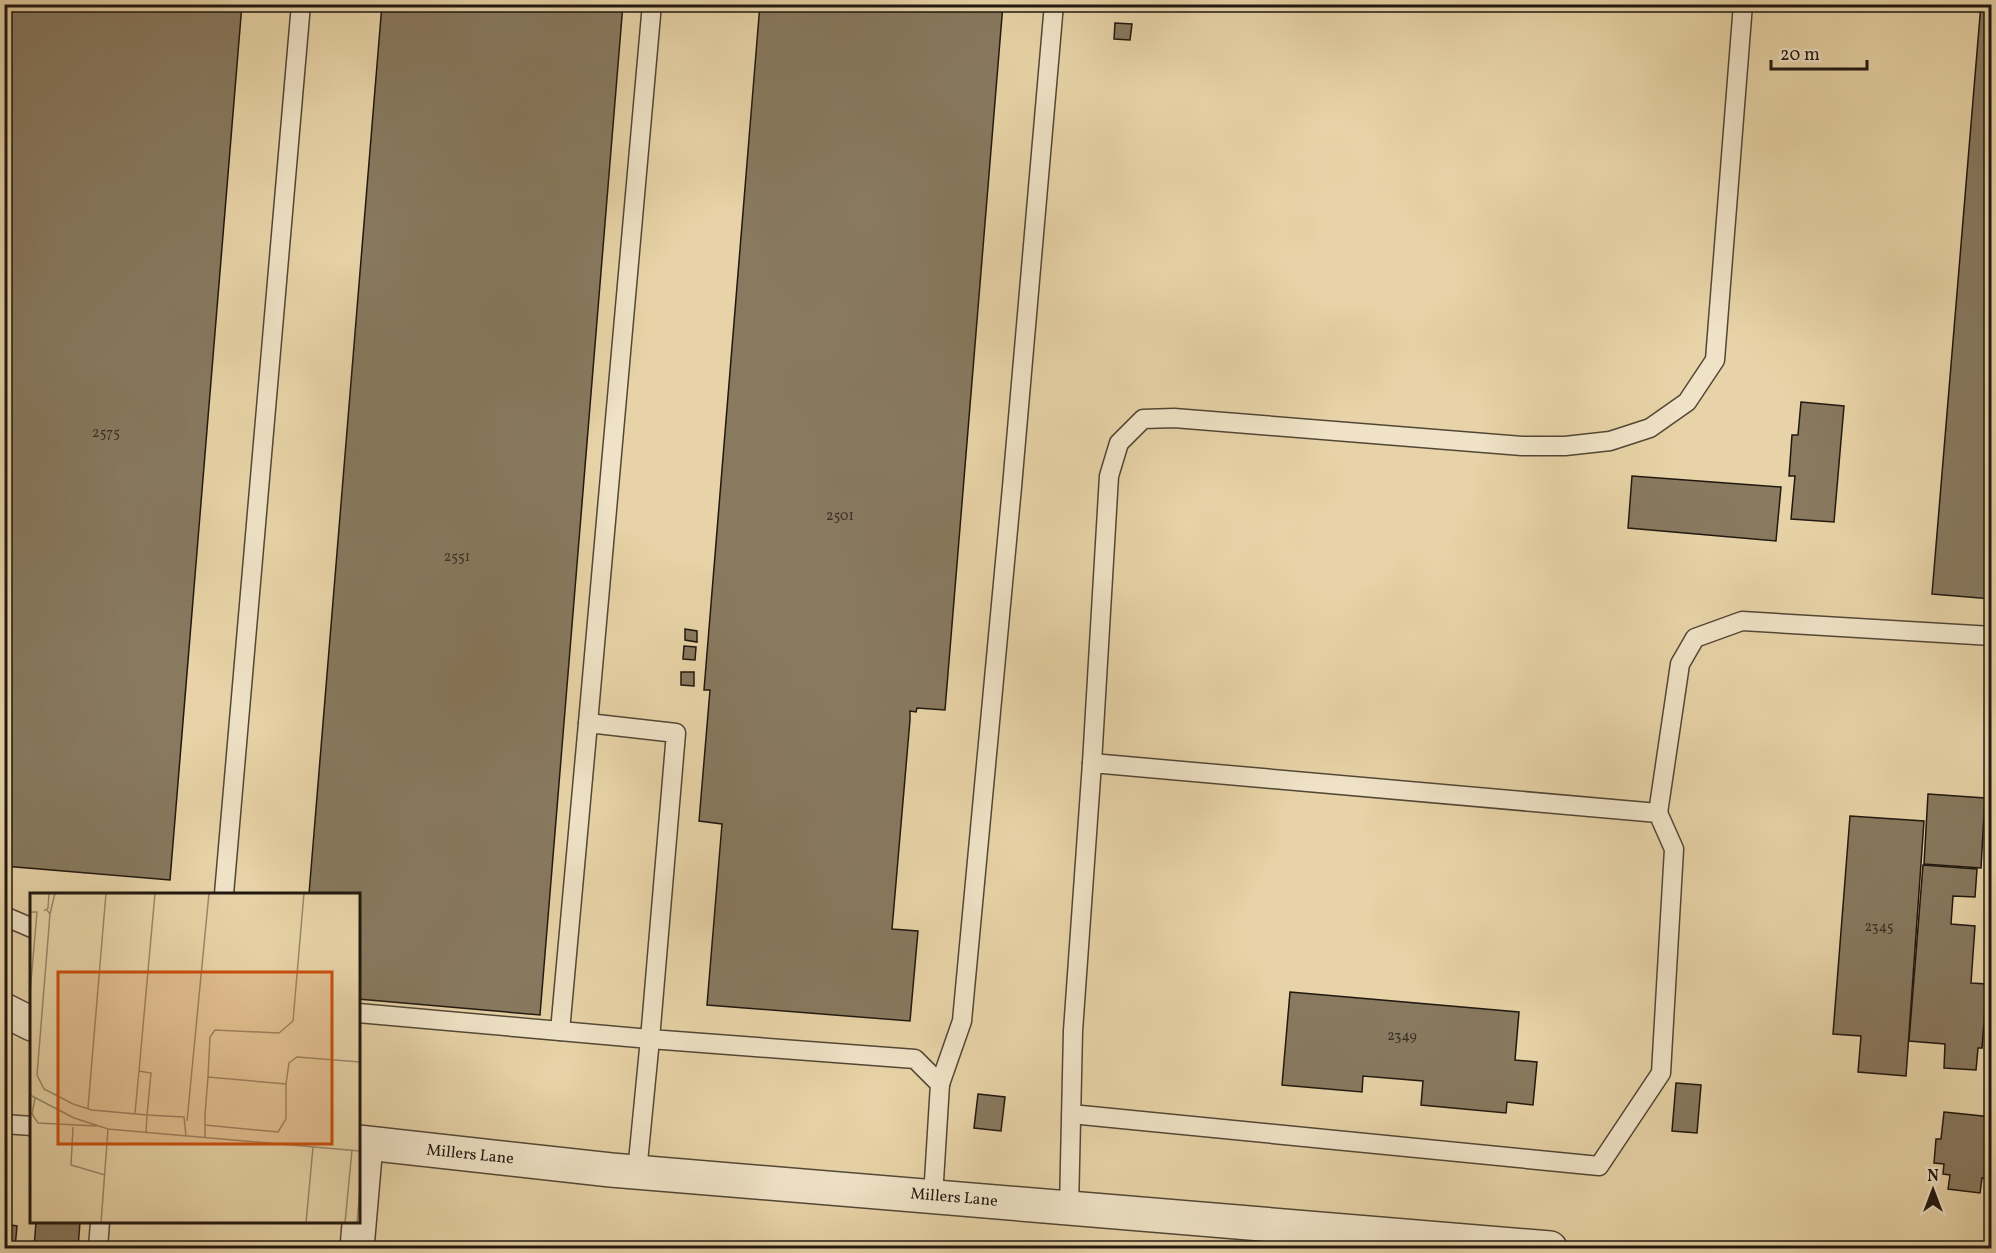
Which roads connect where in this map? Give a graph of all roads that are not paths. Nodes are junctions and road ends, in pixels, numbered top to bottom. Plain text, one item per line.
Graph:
1 (301, 4) edge
2 (652, 4) edge
3 (1054, 4) edge
4 (1743, 4) edge
5 (1992, 636) edge
6 (588, 723) junction
7 (1092, 763) junction
8 (1658, 813) junction
9 (224, 893) edge
10 (4, 916) edge
11 (30, 927) edge
12 (4, 1010) edge
13 (360, 1013) edge
14 (30, 1023) edge
15 (560, 1031) junction
16 (650, 1039) junction
17 (940, 1084) junction
18 (1071, 1114) junction
19 (4, 1124) edge
20 (30, 1126) edge
21 (362, 1143) edge
22 (638, 1172) junction
23 (360, 1185) edge
24 (933, 1197) junction
25 (1069, 1208) junction
26 (100, 1223) edge
27 (358, 1223) edge
28 (98, 1248) edge
29 (357, 1248) edge
30 (1550, 1248) edge

1 - 9 lane
2 - 6 lane
3 - 17 lane
4 - 7 lane
5 - 8 lane
6 - 15 lane
6 - 16 lane
7 - 8 lane
7 - 18 lane
8 - 18 lane
10 - 11 lane
12 - 14 street
13 - 15 lane
15 - 16 lane
16 - 17 lane
16 - 22 lane
17 - 24 lane
18 - 25 lane
19 - 20 lane
21 - 22 street, Millers Lane
21 - 23 street
22 - 24 street, Millers Lane
24 - 25 street, Millers Lane
25 - 30 street, Millers Lane
26 - 28 lane
27 - 29 street

